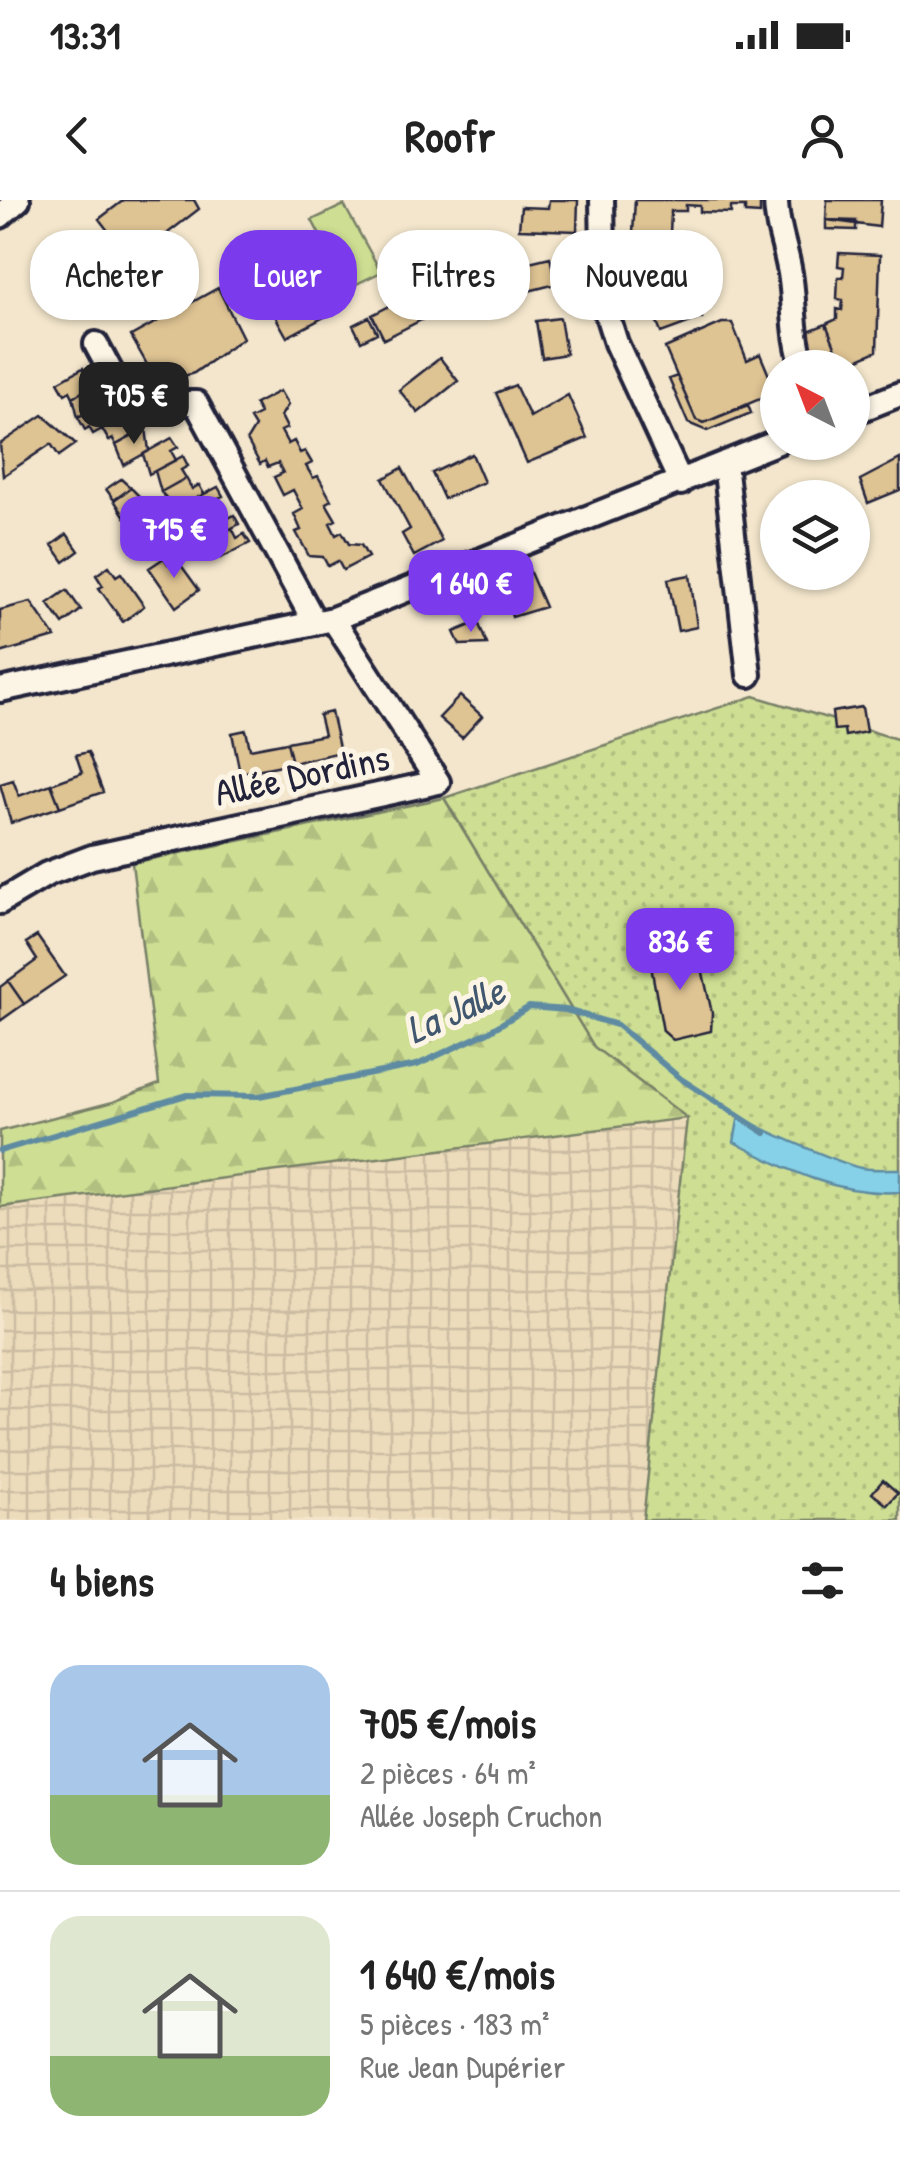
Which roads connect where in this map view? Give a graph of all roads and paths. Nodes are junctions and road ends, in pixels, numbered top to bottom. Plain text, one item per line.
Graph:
1 (18, 200) edge
2 (602, 200) edge
3 (776, 200) edge
4 (0, 216) edge
5 (602, 230) edge
6 (609, 320) edge
7 (96, 344) dead end
8 (797, 350) edge
9 (900, 394) edge
10 (870, 406) edge
11 (760, 449) edge
12 (725, 463) junction
13 (681, 483) junction
14 (324, 621) junction
15 (749, 676) dead end
16 (0, 690) edge
17 (0, 902) edge

1 - 4 street
2 - 5 street
3 - 8 street
6 - 13 street
7 - 14 street
9 - 10 street
11 - 12 street
12 - 13 street
12 - 15 street
13 - 14 street
14 - 16 street
14 - 17 street, Allée Dordins

